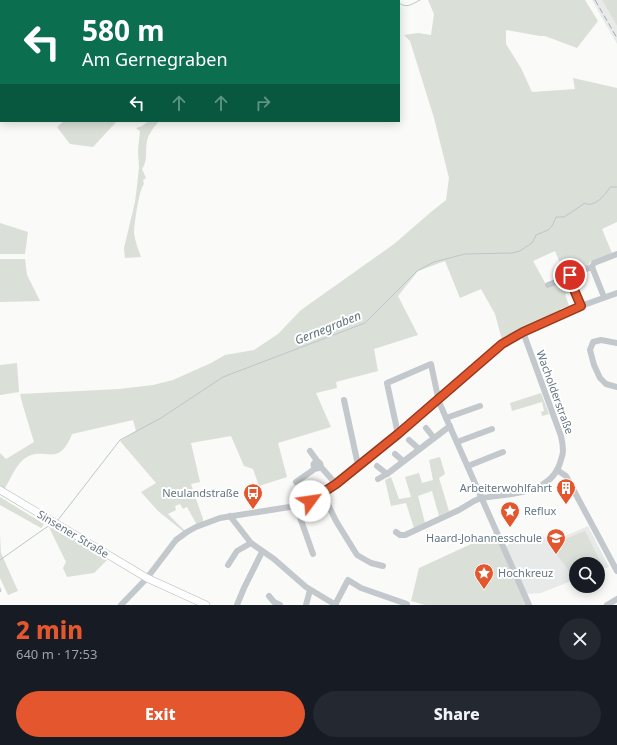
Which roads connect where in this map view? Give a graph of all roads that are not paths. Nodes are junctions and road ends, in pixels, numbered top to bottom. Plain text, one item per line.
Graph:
1 (617, 254) edge
2 (592, 266) junction
3 (569, 278) junction
4 (548, 285) dead end
5 (617, 292) edge
6 (604, 297) junction
7 (581, 306) junction
8 (523, 332) junction
9 (617, 343) edge
10 (617, 387) edge
11 (438, 399) junction
12 (344, 400) dead end
13 (480, 406) dead end
14 (446, 418) junction
15 (450, 426) junction
16 (426, 428) dead end
17 (492, 429) dead end
18 (398, 434) junction
19 (434, 438) junction
20 (409, 440) dead end
21 (457, 442) junction
22 (419, 449) junction
23 (310, 451) dead end
24 (503, 452) dead end
25 (395, 454) dead end
26 (403, 461) junction
27 (318, 465) junction
28 (358, 466) junction
29 (377, 466) dead end
30 (468, 466) junction
31 (557, 470) junction
32 (387, 474) junction
33 (378, 479) dead end
34 (296, 482) dead end
35 (336, 484) junction
36 (0, 490) edge
37 (322, 494) junction
38 (481, 498) junction
39 (296, 506) junction
40 (230, 516) junction
41 (396, 532) dead end
42 (251, 543) junction
43 (262, 552) junction
44 (313, 554) dead end
45 (228, 565) dead end
46 (382, 566) dead end
47 (617, 571) edge
48 (147, 578) junction
49 (310, 590) junction
50 (269, 596) dead end
51 (617, 599) edge
52 (121, 605) edge
53 (206, 605) edge
54 (237, 605) edge
55 (280, 605) edge
56 (306, 605) edge
57 (336, 605) edge
58 (407, 605) edge
59 (529, 605) edge
60 (607, 605) edge

1 - 2 street
2 - 3 street
2 - 6 street
3 - 4 street
3 - 7 street
5 - 6 street
6 - 7 street
7 - 8 street
8 - 11 street
8 - 31 street, Wacholderstraße
9 - 10 street
11 - 14 street
11 - 18 street
11 - 18 street
12 - 28 street
13 - 14 street
14 - 15 street
15 - 19 street
15 - 21 street
16 - 19 street
17 - 21 street
18 - 28 street
19 - 22 street
20 - 22 street
21 - 30 street
22 - 26 street
23 - 27 street
24 - 30 street
25 - 26 street
26 - 32 street
27 - 34 street
27 - 35 street
28 - 35 street
29 - 32 street
30 - 38 street
31 - 38 street, Wacholderstraße
31 - 47 street
32 - 33 street
35 - 37 street
36 - 48 main road, Sinsener Straße
37 - 39 street
37 - 46 street
38 - 41 street, Wacholderstraße
38 - 59 street
39 - 40 street
39 - 44 street
40 - 42 street
40 - 48 street
42 - 43 street
42 - 45 street
43 - 49 street
43 - 54 street
48 - 52 street
48 - 53 main road, Sinsener Straße
49 - 56 street
49 - 57 street
50 - 55 street
51 - 60 street
57 - 58 street

